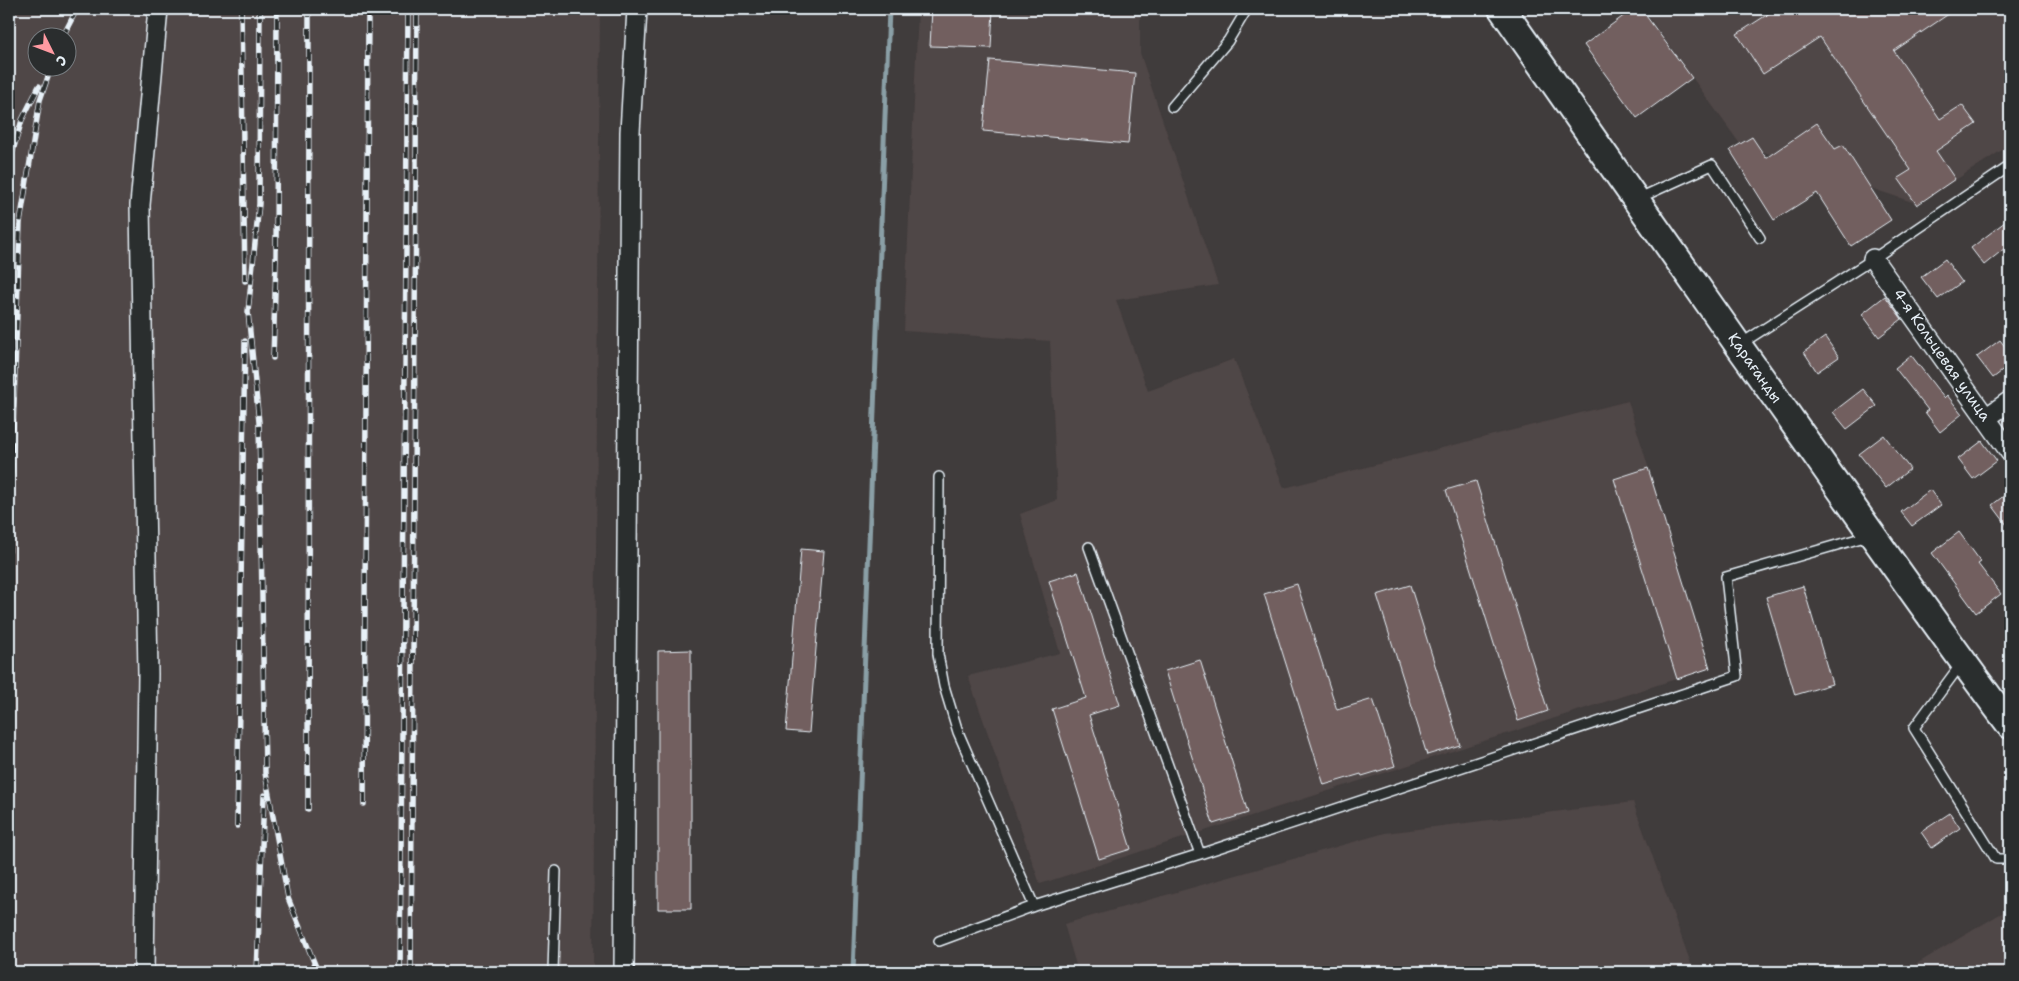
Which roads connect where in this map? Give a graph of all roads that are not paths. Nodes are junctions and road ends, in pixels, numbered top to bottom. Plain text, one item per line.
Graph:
1 (158, 9) edge
2 (638, 9) edge
3 (1246, 9) edge
4 (1502, 9) edge
5 (1172, 107) dead end
6 (2010, 166) edge
7 (1635, 200) junction
8 (1760, 238) dead end
9 (1873, 259) junction
10 (1739, 345) junction
11 (2010, 401) edge
12 (1986, 418) junction
13 (2010, 452) edge
14 (939, 477) dead end
15 (1871, 535) junction
16 (1089, 547) dead end
17 (1963, 662) junction
18 (2010, 725) edge
19 (1200, 854) junction
20 (2010, 859) edge
21 (556, 872) dead end
22 (1034, 906) junction
23 (939, 941) dead end
24 (144, 972) edge
25 (553, 972) edge
26 (624, 972) edge

1 - 24 street
2 - 26 street
3 - 5 lane
4 - 7 main road, Қарағанды
6 - 9 lane
7 - 8 lane
7 - 10 main road, Қарағанды
9 - 10 lane
9 - 12 street, 4-я Кольцевая улица
10 - 15 main road, Қарағанды
11 - 12 street
12 - 13 street, 4-я Кольцевая улица
14 - 22 lane
15 - 17 main road, Қарағанды
15 - 19 lane
16 - 19 lane
17 - 18 main road, Қарағанды
17 - 20 lane
19 - 22 lane
21 - 25 lane
22 - 23 lane

